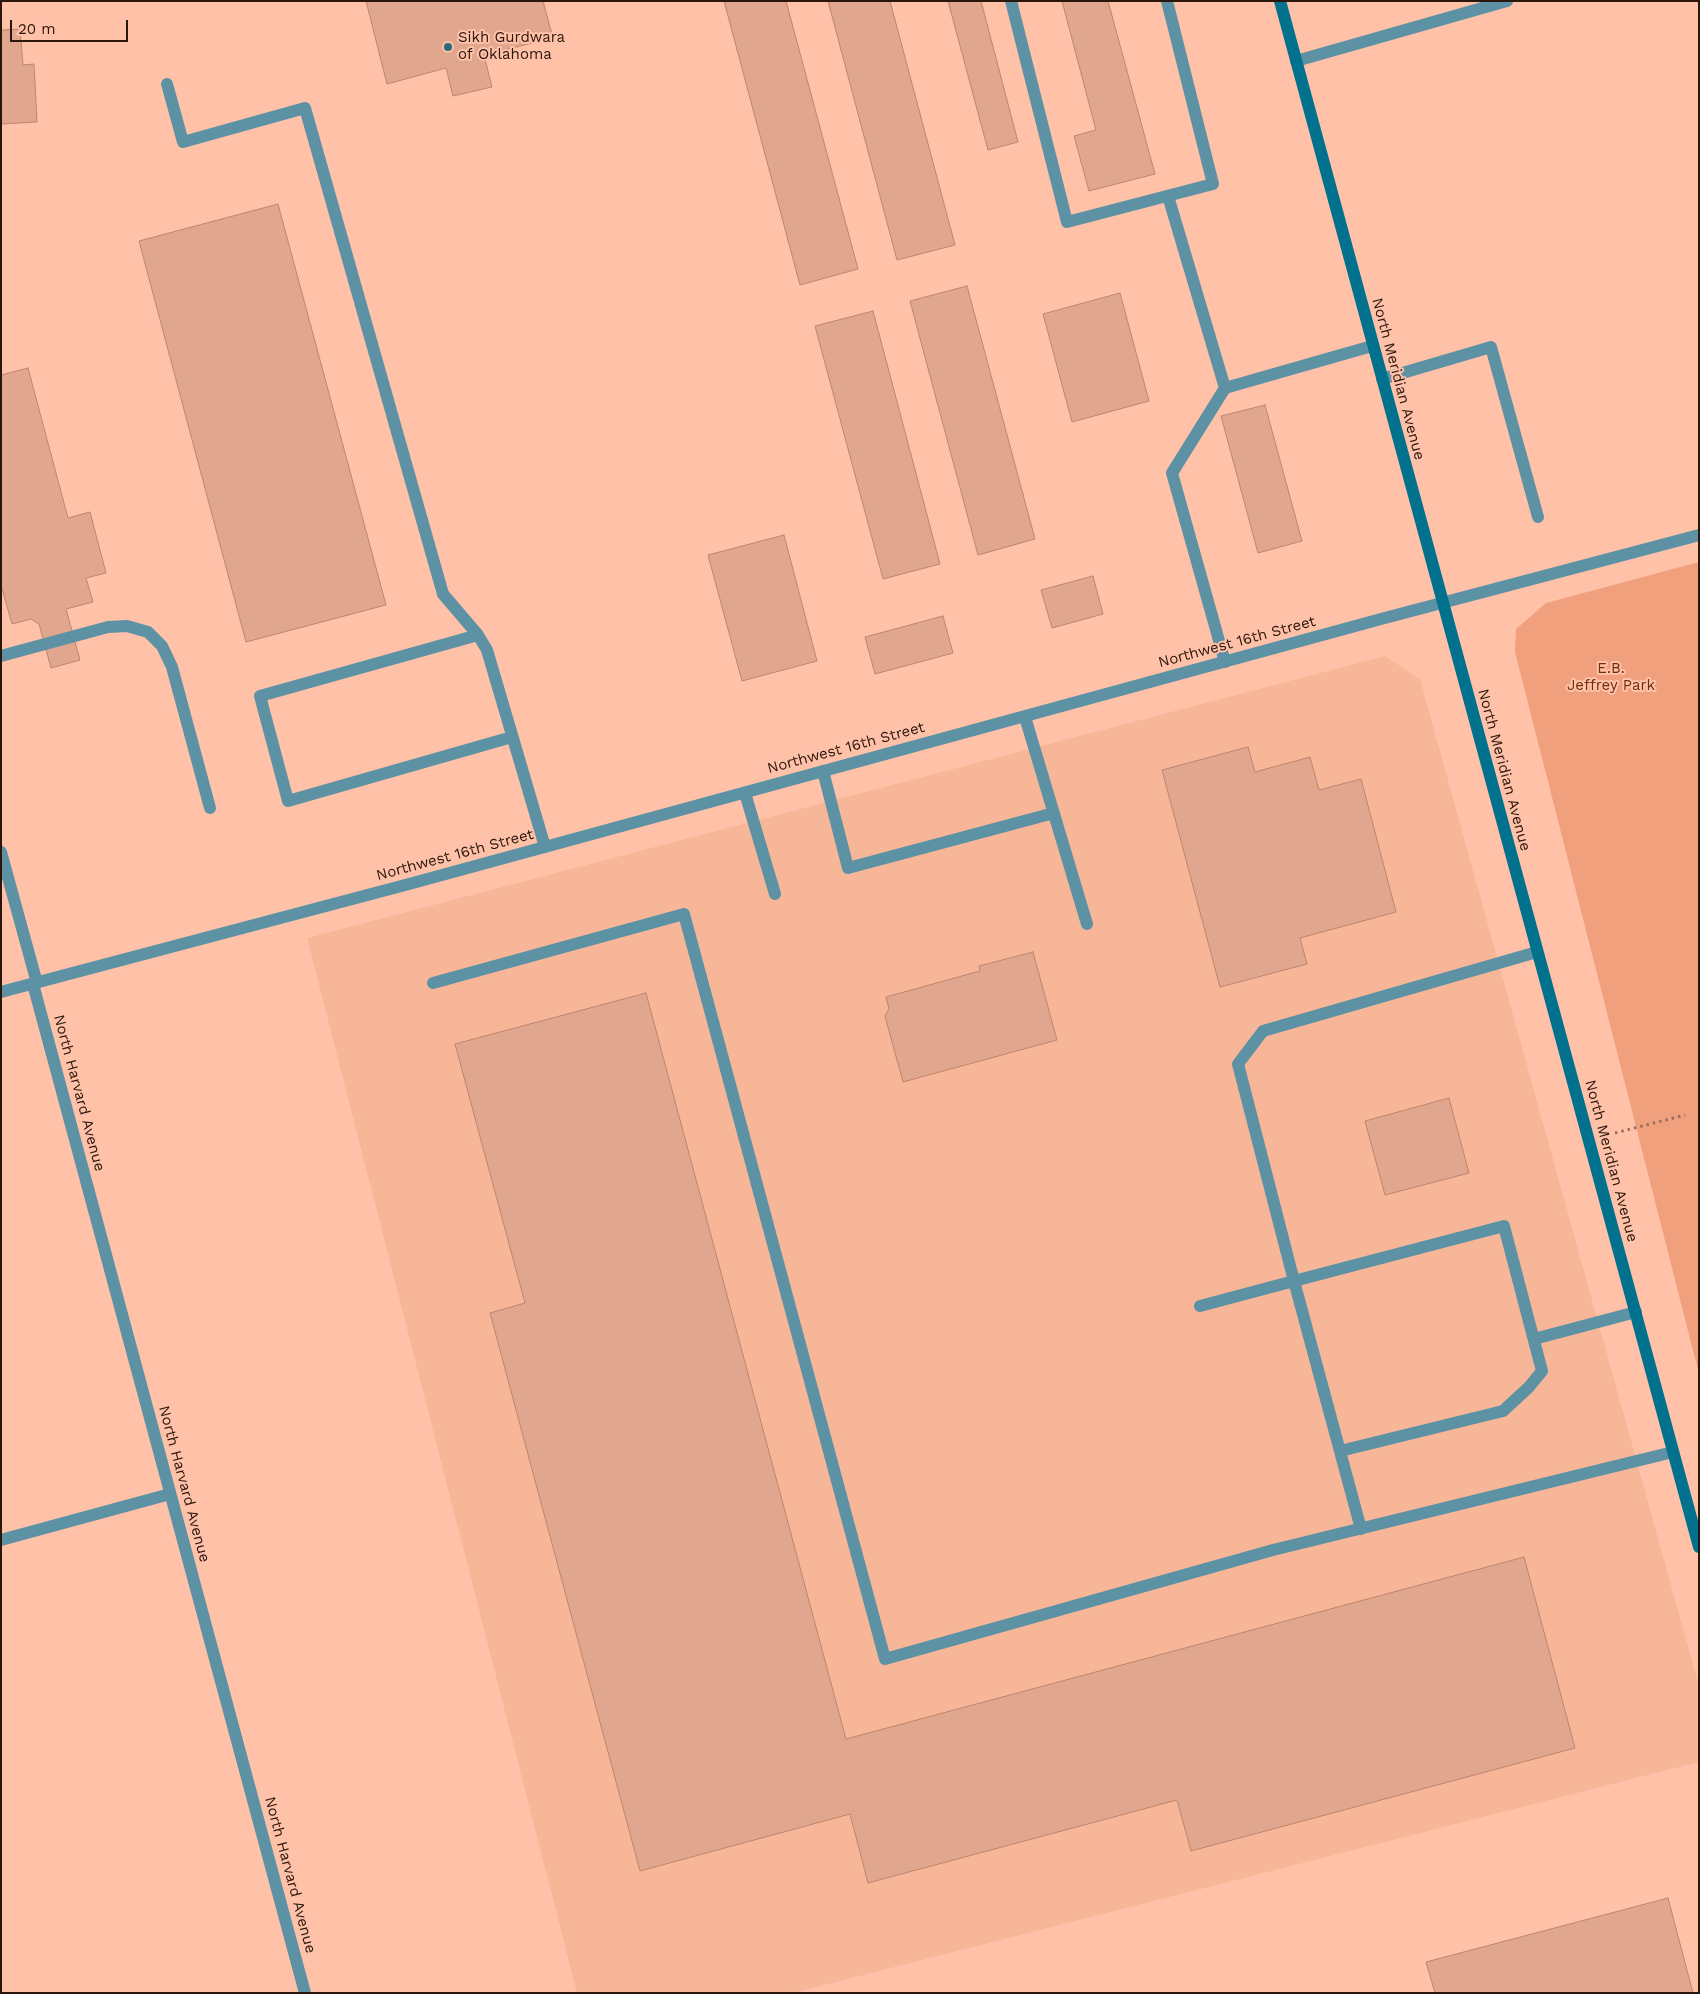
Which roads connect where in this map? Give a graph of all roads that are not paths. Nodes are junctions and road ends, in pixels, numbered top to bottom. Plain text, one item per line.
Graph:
1 (1010, 1) edge
2 (1166, 1) edge
3 (1280, 1) edge
4 (1507, 1) edge
5 (1296, 61) junction
6 (166, 84) dead end
7 (1168, 196) junction
8 (1372, 346) junction
9 (1382, 379) junction
10 (1225, 388) junction
11 (1538, 517) dead end
12 (1699, 535) edge
13 (1442, 603) junction
14 (478, 635) junction
15 (1, 656) edge
16 (1225, 662) junction
17 (1025, 716) junction
18 (512, 737) junction
19 (823, 771) junction
20 (746, 793) junction
21 (210, 808) dead end
22 (1054, 813) junction
23 (545, 847) junction
24 (1, 852) edge
25 (776, 894) dead end
26 (1087, 924) dead end
27 (1536, 952) junction
28 (35, 983) junction
29 (433, 984) dead end
30 (1, 992) edge
31 (1294, 1281) junction
32 (1200, 1306) dead end
33 (1636, 1312) junction
34 (1534, 1339) junction
35 (1340, 1451) junction
36 (1673, 1452) junction
37 (170, 1494) junction
38 (1361, 1529) junction
39 (1, 1540) edge
40 (1699, 1547) edge
41 (306, 1993) edge

1 - 7 street
2 - 7 street
3 - 5 main road, North Meridian Avenue
4 - 5 street
5 - 8 main road, North Meridian Avenue
6 - 14 street
7 - 10 street
8 - 9 main road, North Meridian Avenue
8 - 10 street
9 - 11 street
9 - 13 main road, North Meridian Avenue
10 - 16 street
12 - 13 street, Northwest 16th Street
13 - 16 street, Northwest 16th Street
13 - 27 main road, North Meridian Avenue
14 - 18 street
14 - 18 street
15 - 21 street
16 - 17 street, Northwest 16th Street
17 - 19 street, Northwest 16th Street
17 - 22 street
18 - 23 street
19 - 20 street, Northwest 16th Street
19 - 22 street
20 - 23 street, Northwest 16th Street
20 - 25 street
22 - 26 street
23 - 28 street, Northwest 16th Street
24 - 28 street, North Harvard Avenue
27 - 31 street
27 - 33 main road, North Meridian Avenue
28 - 30 street, Northwest 16th Street
28 - 37 street, North Harvard Avenue
29 - 38 street
31 - 32 street
31 - 34 street
31 - 35 street
33 - 34 street
33 - 36 main road, North Meridian Avenue
34 - 35 street
35 - 38 street
36 - 38 street
36 - 40 main road, North Meridian Avenue
37 - 39 street
37 - 41 street, North Harvard Avenue

